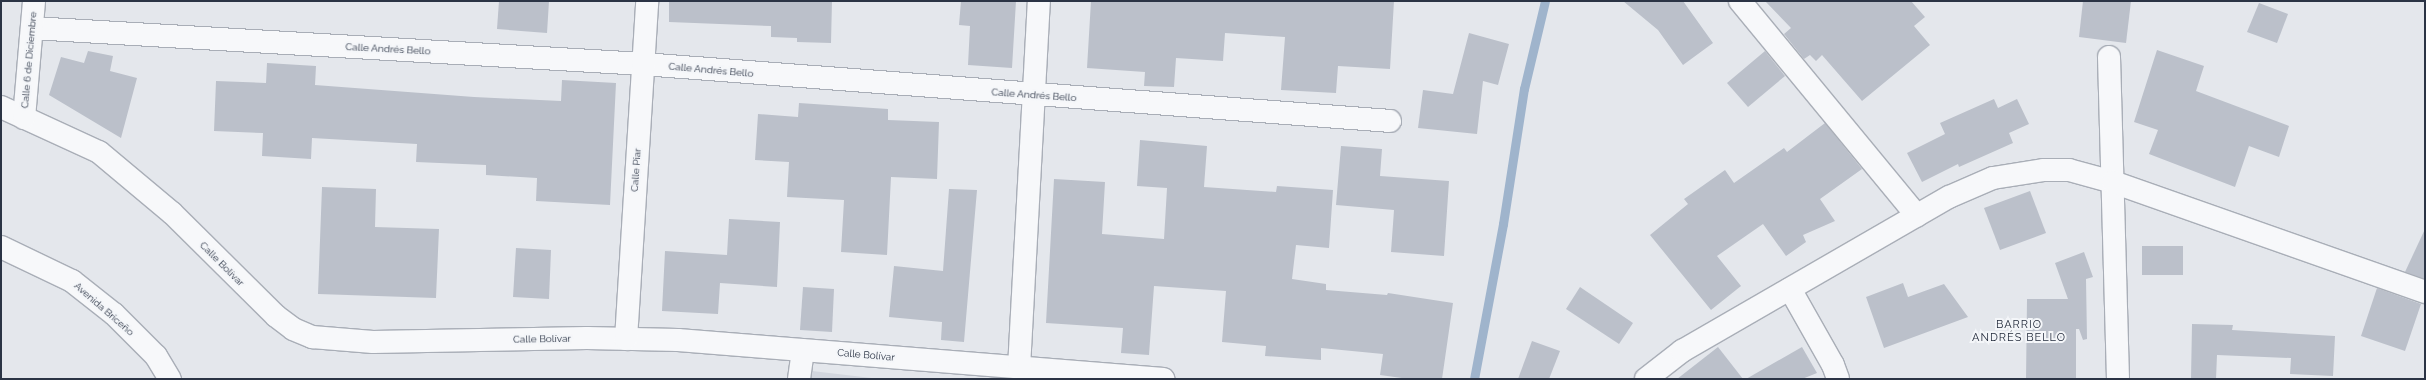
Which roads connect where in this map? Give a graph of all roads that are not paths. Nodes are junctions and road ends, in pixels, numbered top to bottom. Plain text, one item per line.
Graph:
1 (34, 1) edge
2 (647, 1) edge
3 (1039, 1) edge
4 (1740, 1) edge
5 (32, 28) junction
6 (2109, 57) dead end
7 (643, 64) junction
8 (1034, 96) junction
9 (1, 107) edge
10 (24, 118) junction
11 (1390, 121) dead end
12 (2113, 182) junction
13 (1917, 216) junction
14 (1, 247) edge
15 (1790, 290) junction
16 (2425, 292) edge
17 (626, 338) junction
18 (803, 350) junction
19 (1019, 368) junction
20 (1078, 376) edge
21 (170, 379) edge
22 (799, 379) edge
23 (1163, 379) edge
24 (1646, 379) edge
25 (1838, 379) edge
26 (2118, 379) edge

1 - 5 street, Calle 6 de Diciembre
2 - 7 street, Calle Piar
3 - 8 street
4 - 13 street
5 - 7 street, Calle Andrés Bello
5 - 10 street, Calle 6 de Diciembre
6 - 12 street
7 - 8 street, Calle Andrés Bello
7 - 17 street, Calle Piar
8 - 11 street, Calle Andrés Bello
8 - 19 street
9 - 10 street, Calle Bolívar
10 - 17 street, Calle Bolívar
12 - 13 street
12 - 16 street
12 - 26 street
13 - 15 street
14 - 21 street, Avenida Briceño
15 - 24 street
15 - 25 street
17 - 18 street, Calle Bolívar
18 - 19 street, Calle Bolívar
18 - 22 street
19 - 20 street, Calle Bolívar
20 - 23 street, Calle Bolívar

